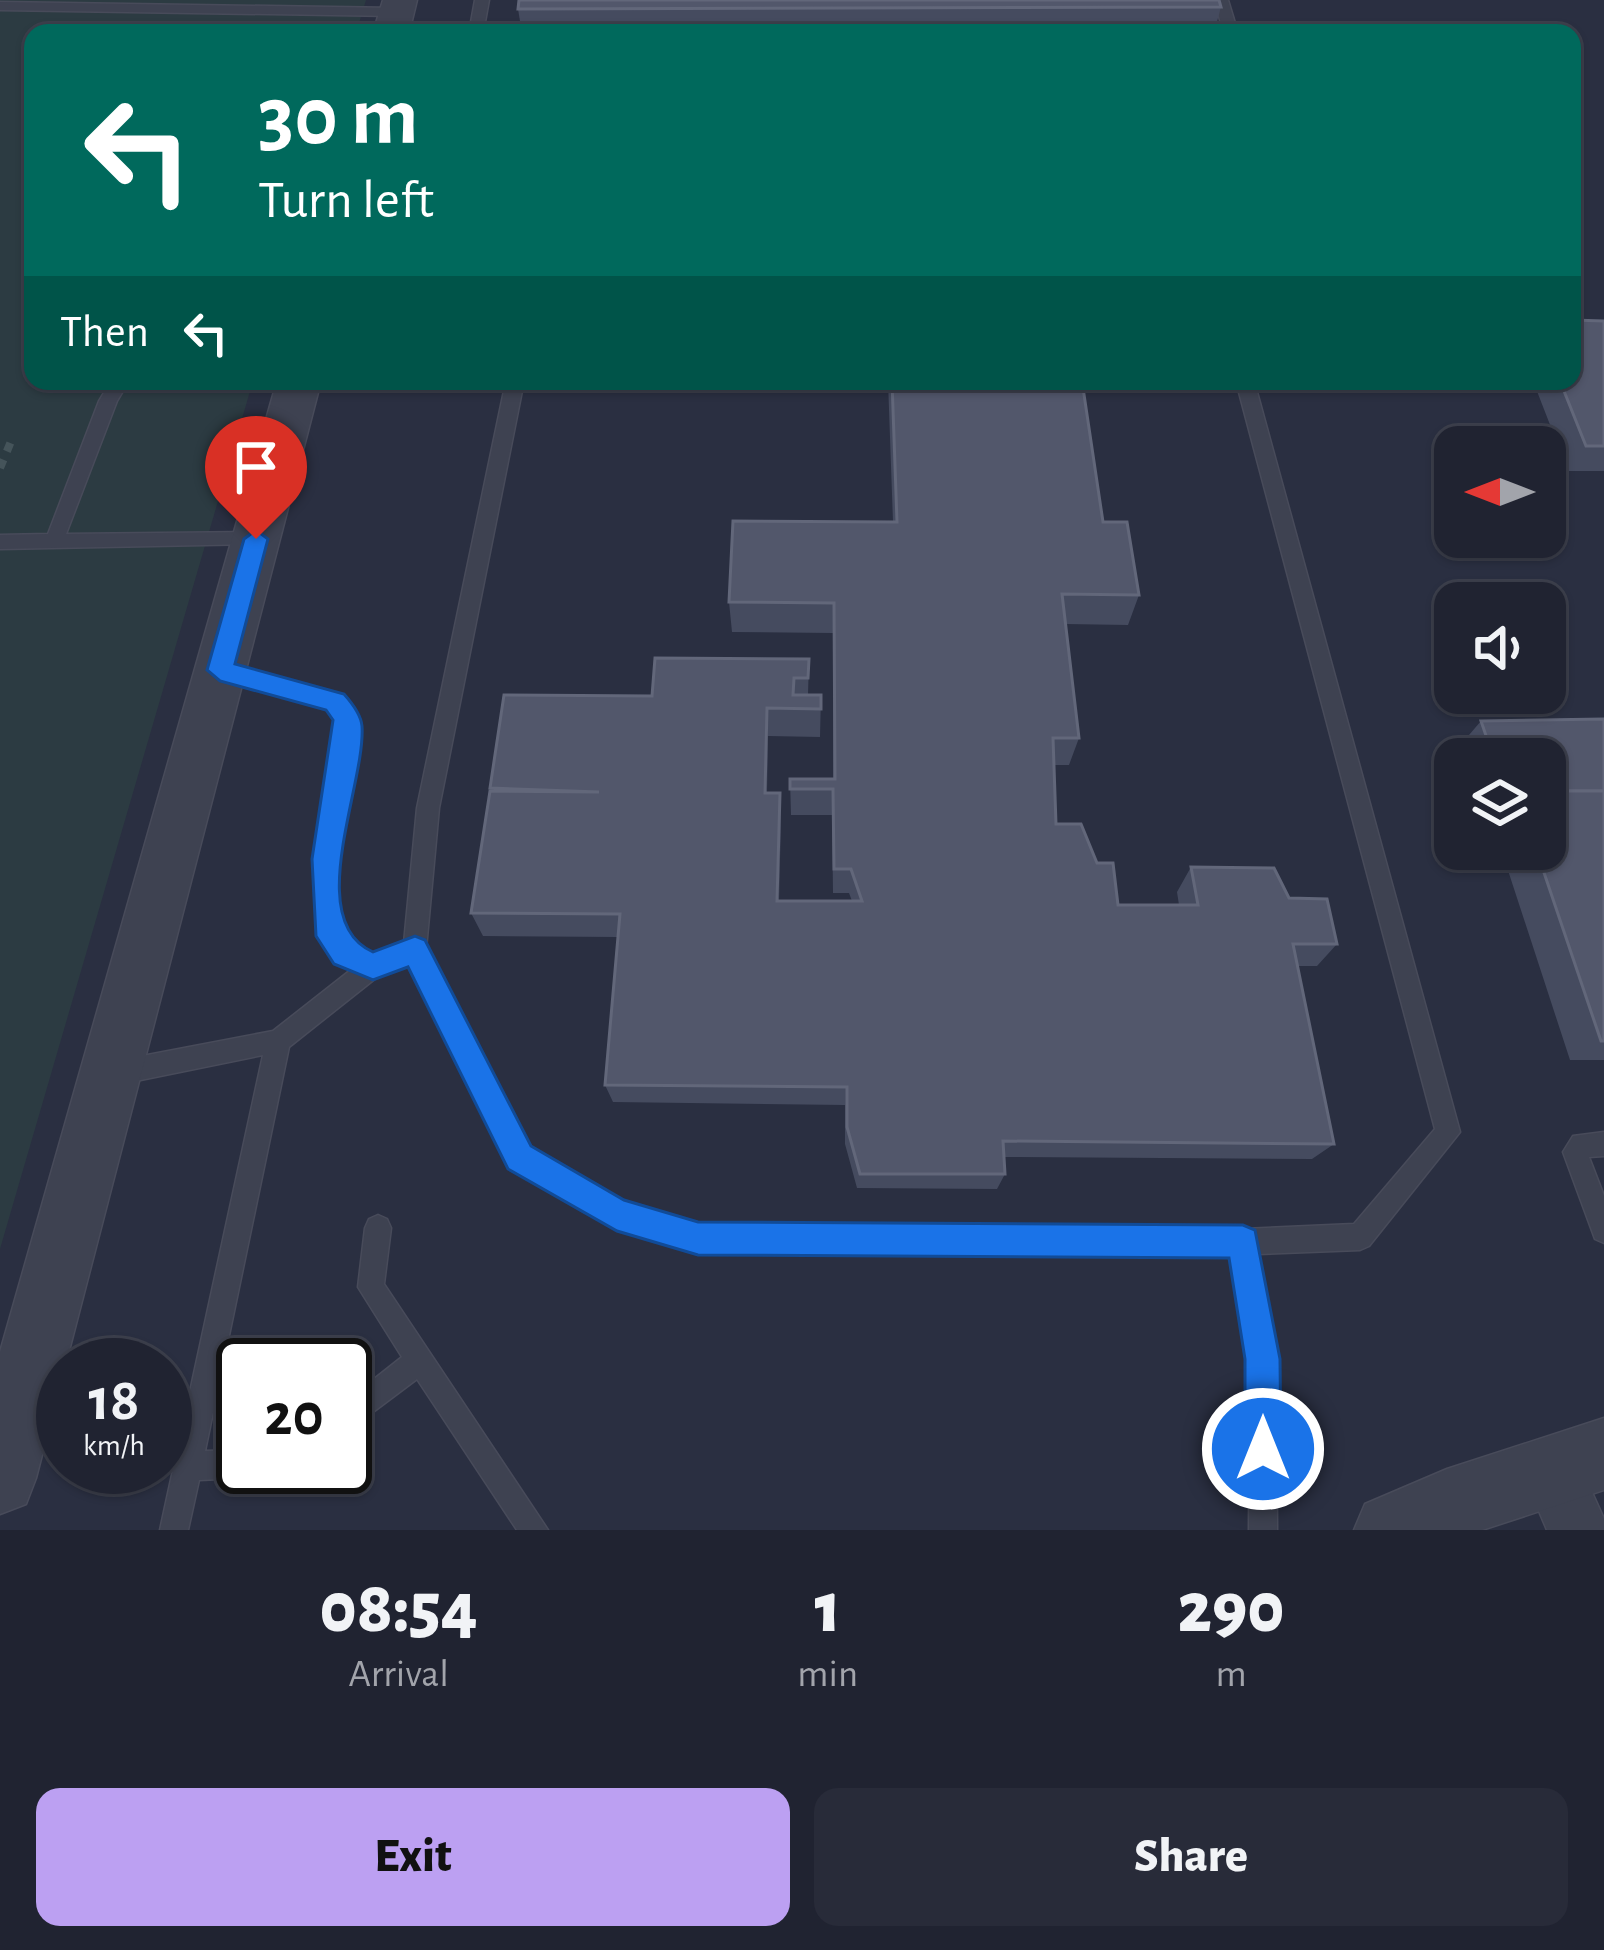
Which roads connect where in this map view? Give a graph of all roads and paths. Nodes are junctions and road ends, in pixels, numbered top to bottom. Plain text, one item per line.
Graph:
1 (0, 6) edge
2 (395, 15) edge
3 (115, 390) edge
4 (297, 390) edge
5 (513, 390) edge
6 (1247, 390) edge
7 (12, 439) dead end
8 (0, 468) edge
9 (256, 539) junction
10 (0, 542) edge
11 (55, 542) junction
12 (220, 670) junction
13 (415, 950) junction
14 (373, 966) junction
15 (278, 1041) junction
16 (108, 1075) junction
17 (1604, 1144) edge
18 (378, 1228) dead end
19 (1604, 1230) edge
20 (1243, 1242) junction
21 (419, 1360) junction
22 (372, 1397) edge
23 (192, 1443) edge
24 (0, 1478) edge
25 (1578, 1484) edge
26 (181, 1494) edge
27 (173, 1530) edge
28 (534, 1530) edge
29 (1263, 1530) edge
30 (1391, 1530) edge

1 - 2 lane
3 - 11 lane
4 - 9 street
5 - 13 lane
6 - 20 lane
7 - 8 path
9 - 11 lane
9 - 12 street
10 - 11 lane
12 - 14 lane
12 - 16 street
13 - 14 lane
13 - 20 lane
14 - 15 lane
15 - 16 lane
15 - 23 lane
16 - 24 street
17 - 19 lane
18 - 21 lane
20 - 29 lane
21 - 22 lane
21 - 28 lane
25 - 30 street
26 - 27 lane

